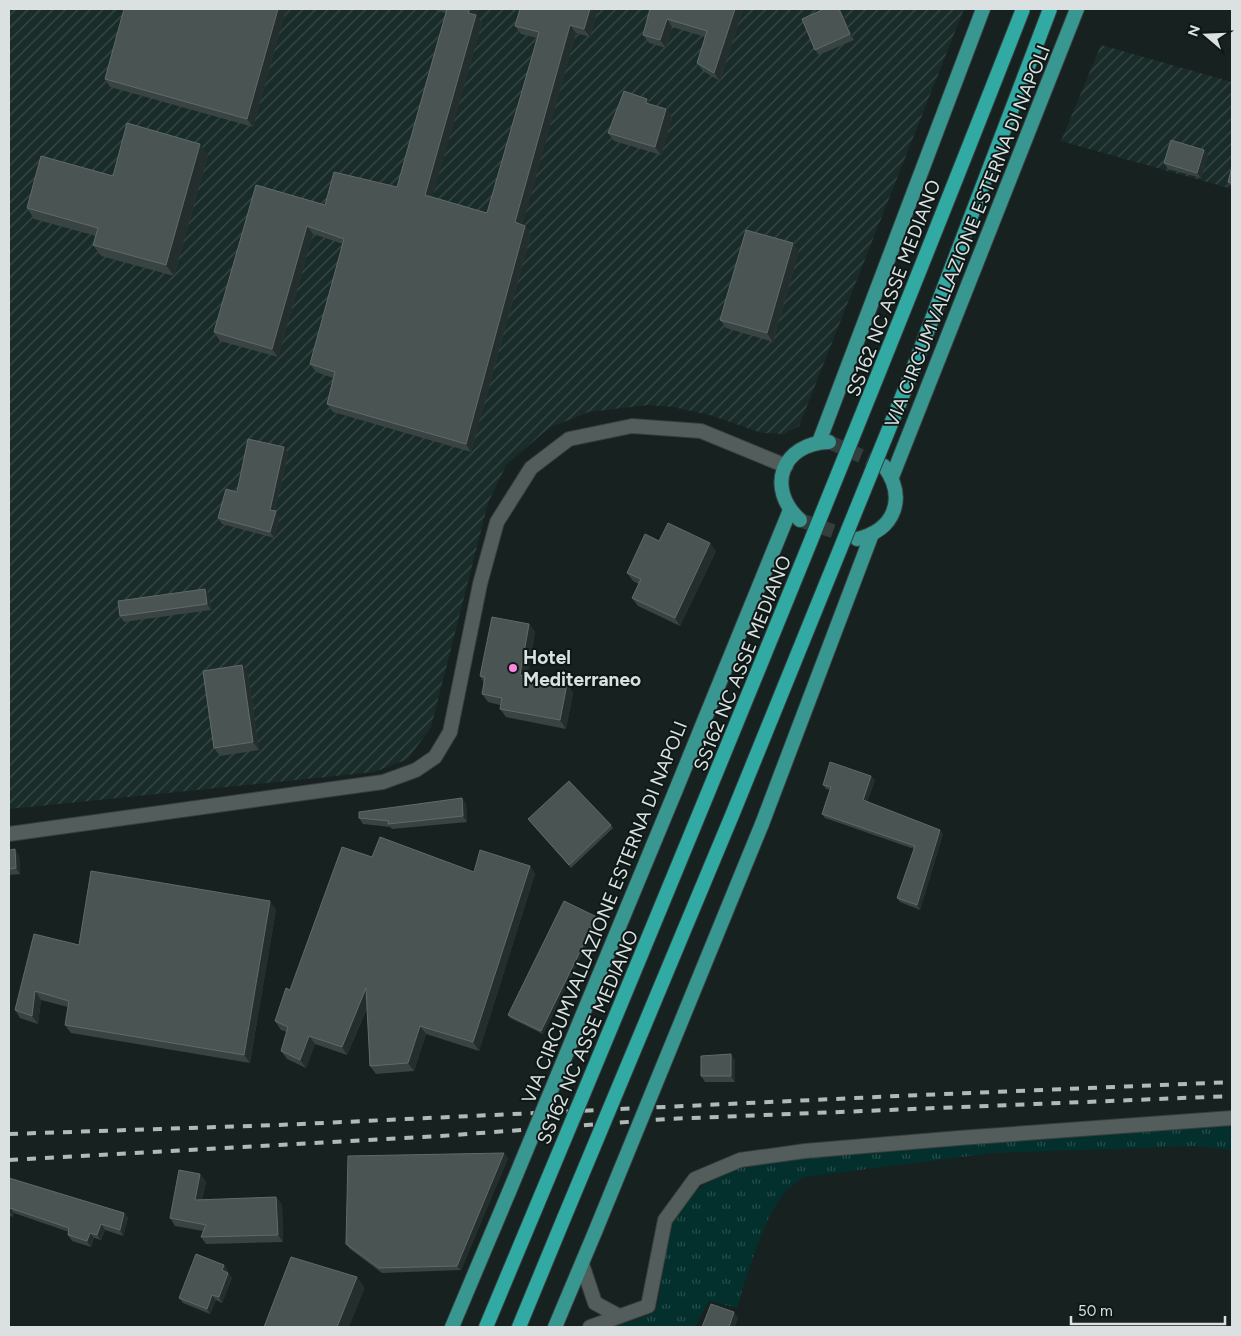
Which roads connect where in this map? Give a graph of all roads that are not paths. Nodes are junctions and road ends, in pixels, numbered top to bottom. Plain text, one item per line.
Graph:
1 (983, 9) edge
2 (1023, 9) edge
3 (1050, 9) edge
4 (1077, 9) edge
5 (786, 466) junction
6 (872, 534) junction
7 (857, 539) tunnel mouth
8 (9, 834) edge
9 (1232, 1118) edge
10 (582, 1264) junction
11 (619, 1316) junction
12 (452, 1327) edge
13 (486, 1327) edge
14 (519, 1327) edge
15 (555, 1327) edge
16 (590, 1327) edge

1 - 5 main road
2 - 13 highway, SS162 NC ASSE MEDIANO, bridge
3 - 14 highway, bridge
4 - 6 main road, VIA CIRCUMVALLAZIONE ESTERNA DI NAPOLI
5 - 8 street
5 - 12 main road, VIA CIRCUMVALLAZIONE ESTERNA DI NAPOLI, bridge
6 - 7 main road, VIA CIRCUMVALLAZIONE ESTERNA DI NAPOLI
6 - 10 main road, VIA CIRCUMVALLAZIONE ESTERNA DI NAPOLI, bridge
9 - 11 street
10 - 11 street
10 - 15 main road, VIA CIRCUMVALLAZIONE ESTERNA DI NAPOLI
11 - 16 street

